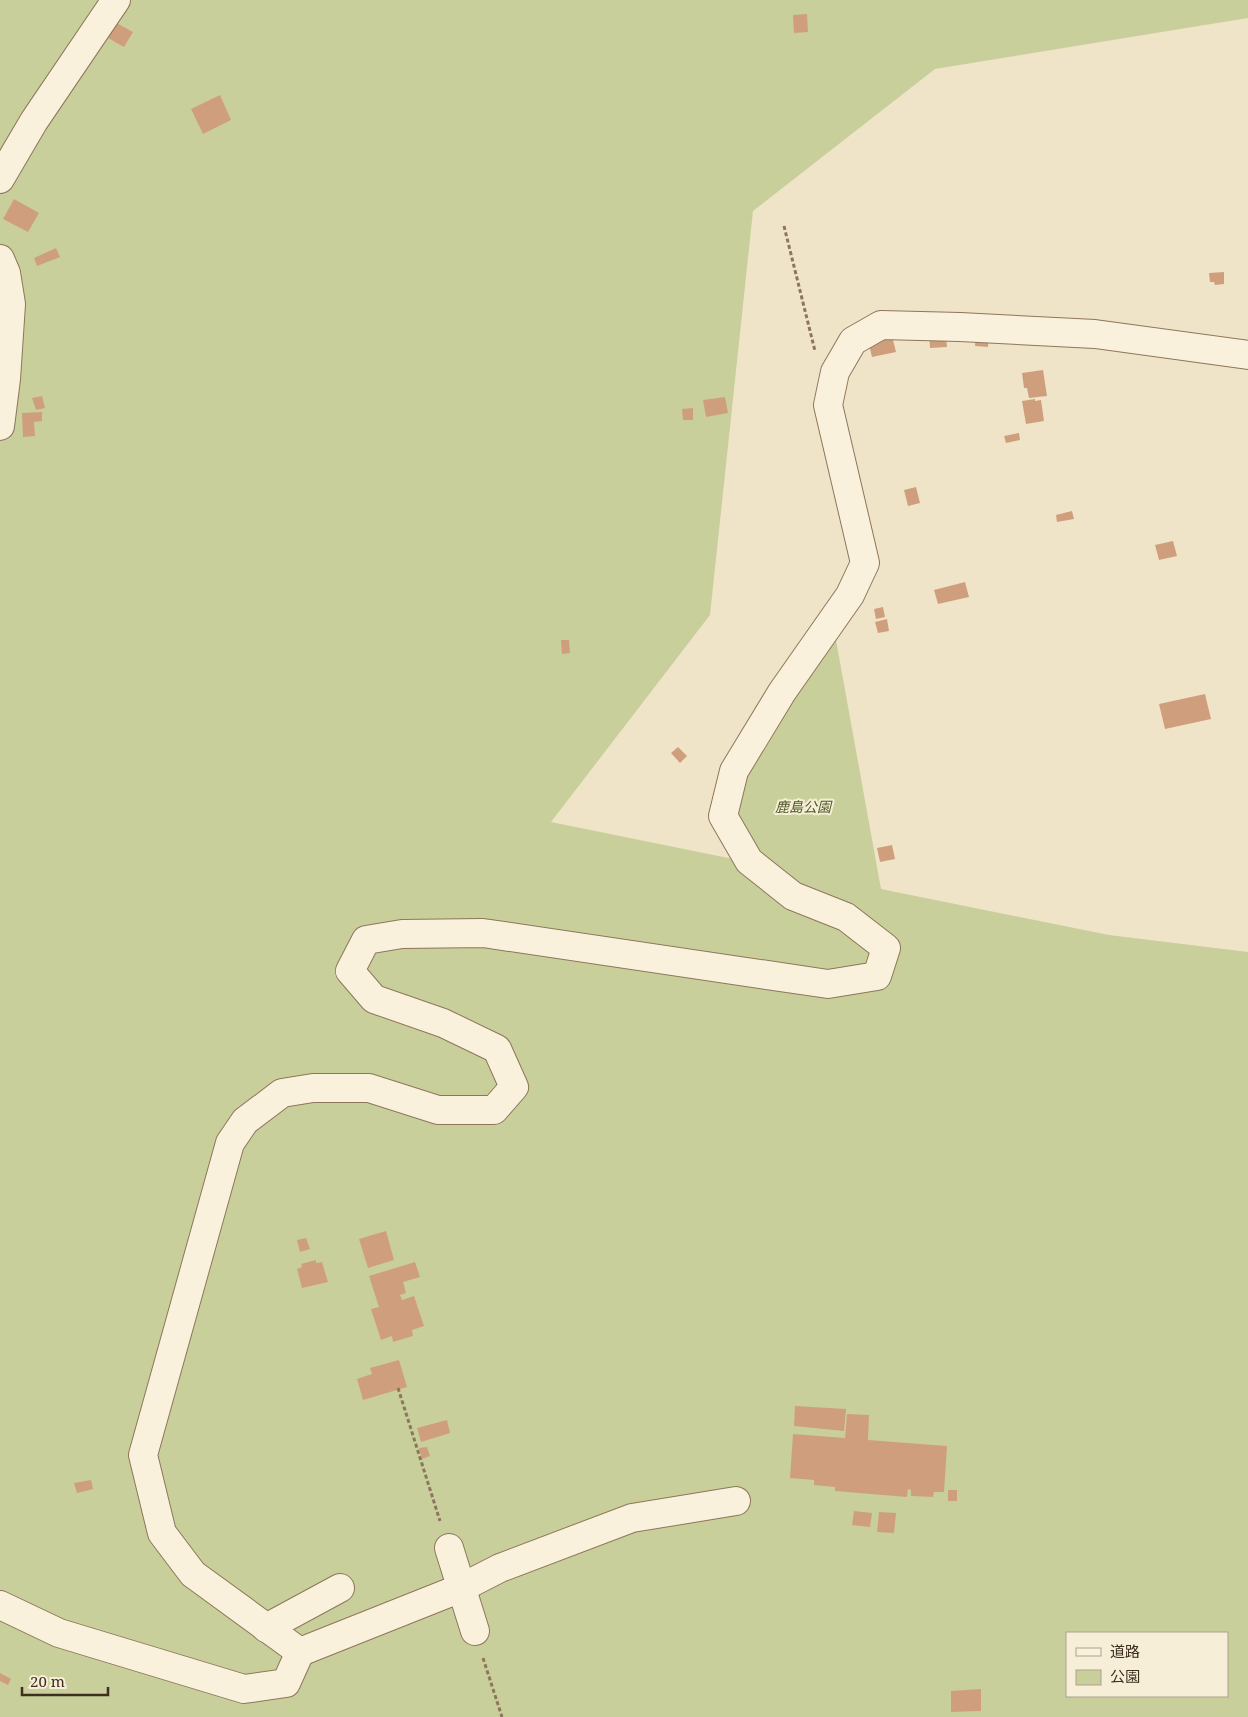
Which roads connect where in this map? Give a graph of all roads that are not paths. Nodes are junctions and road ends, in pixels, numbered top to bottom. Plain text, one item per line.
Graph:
1 (116, 0) edge
2 (0, 179) edge
3 (0, 259) edge
4 (1248, 354) edge
5 (0, 426) edge
6 (736, 1501) dead end
7 (449, 1548) road end
8 (340, 1588) dead end
9 (461, 1588) junction
10 (0, 1605) edge
11 (266, 1628) junction
12 (475, 1631) road end
13 (300, 1652) junction

1 - 2 street
3 - 5 street
4 - 11 street
6 - 9 street
7 - 9 street
8 - 11 street
9 - 12 street
9 - 13 street
10 - 13 street
11 - 13 street

